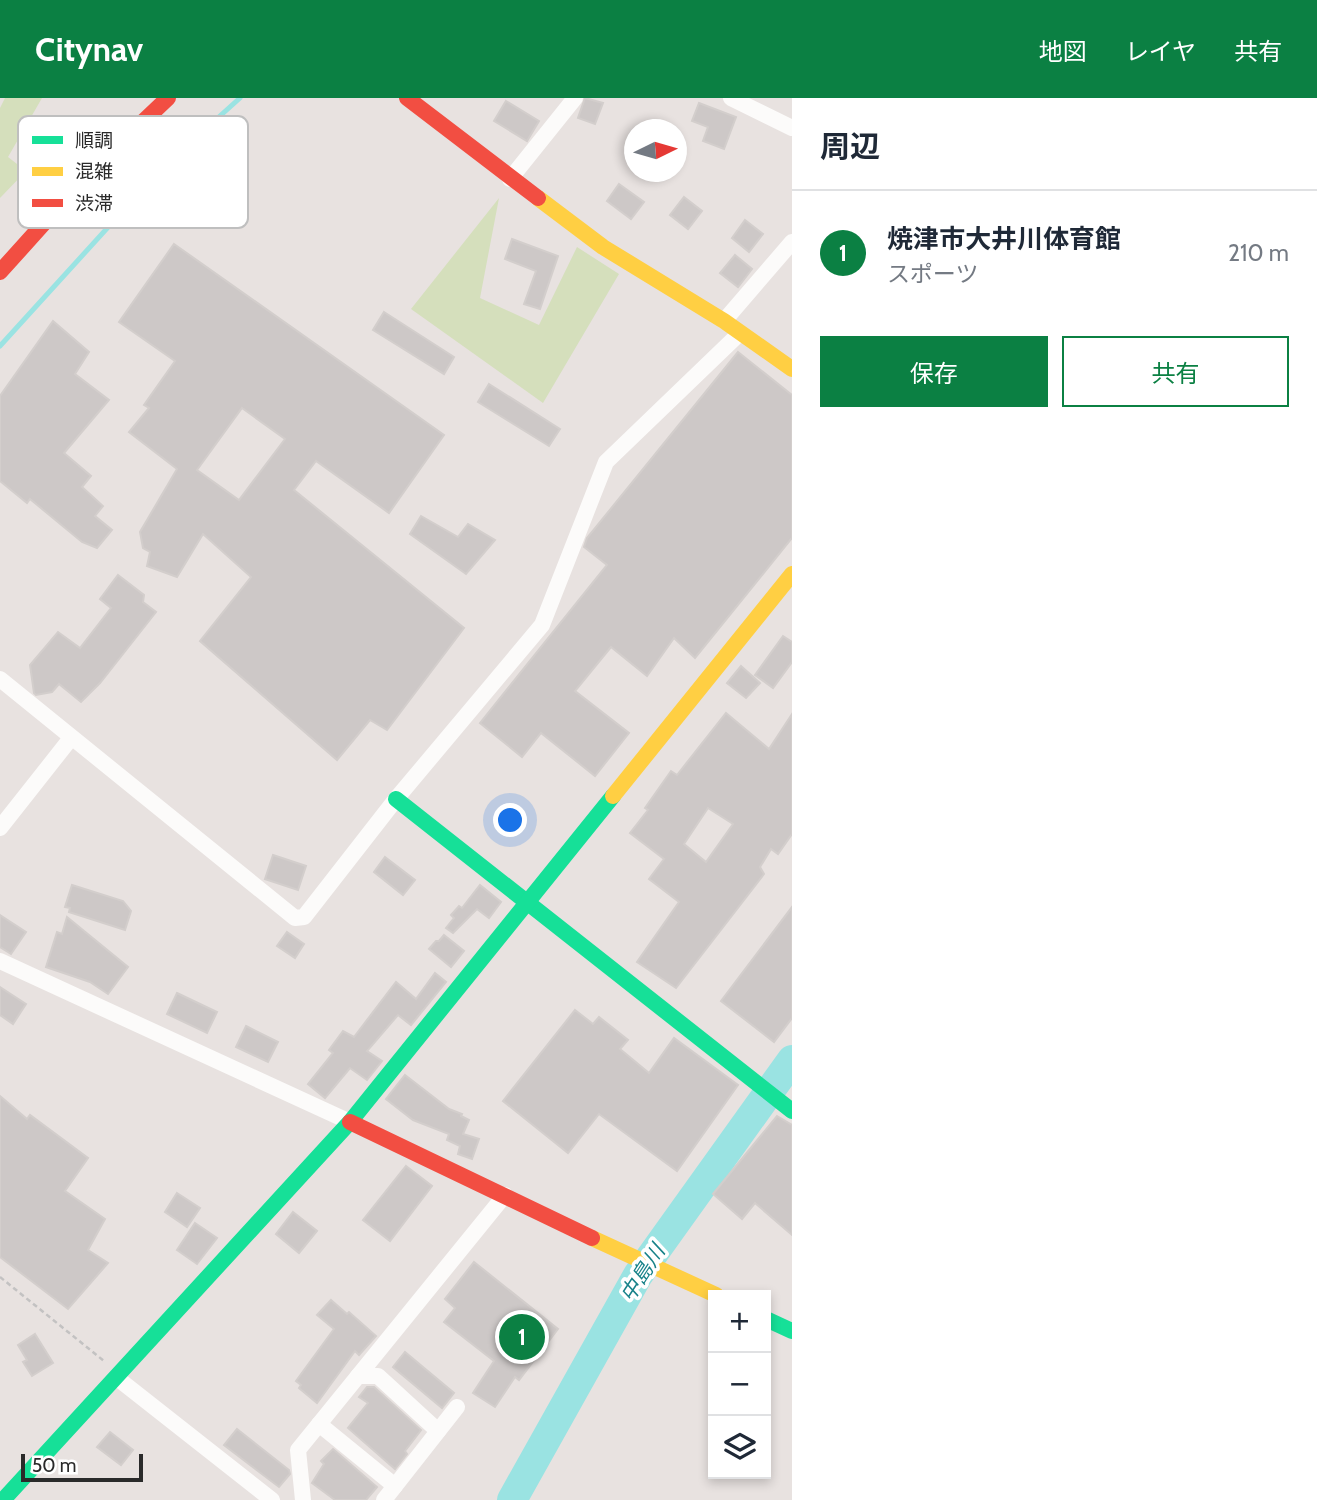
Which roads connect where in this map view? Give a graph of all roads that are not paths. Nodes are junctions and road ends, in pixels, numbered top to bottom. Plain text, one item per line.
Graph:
1 (168, 98) edge
2 (407, 98) edge
3 (575, 98) edge
4 (731, 98) edge
5 (149, 116) edge
6 (792, 128) edge
7 (510, 179) junction
8 (40, 228) edge
9 (792, 242) edge
10 (0, 272) edge
11 (724, 321) junction
12 (740, 332) junction
13 (792, 369) edge
14 (792, 574) edge
15 (0, 680) edge
16 (71, 738) junction
17 (396, 799) junction
18 (0, 828) edge
19 (528, 903) junction
20 (0, 961) edge
21 (790, 1110) edge
22 (350, 1122) junction
23 (505, 1195) junction
24 (708, 1291) edge
25 (771, 1320) edge
26 (792, 1331) edge
27 (118, 1376) junction
28 (358, 1376) junction
29 (457, 1407) dead end
30 (319, 1424) junction
31 (438, 1431) junction
32 (395, 1486) junction
33 (3, 1500) edge
34 (272, 1500) edge
35 (303, 1500) edge
36 (384, 1500) edge

1 - 5 street
2 - 7 street
3 - 7 street
4 - 6 street
7 - 11 street
8 - 10 street
9 - 11 street
11 - 12 street
12 - 13 street
12 - 17 street
14 - 19 street
15 - 16 street
16 - 17 street
16 - 18 street
17 - 19 street
19 - 21 street
19 - 22 street
20 - 22 street
22 - 23 street
22 - 27 street
23 - 24 street
23 - 28 street
25 - 26 street
27 - 33 street
27 - 34 street
28 - 30 street
28 - 31 street
29 - 31 street
30 - 32 street
30 - 35 street
31 - 32 street
32 - 36 street

